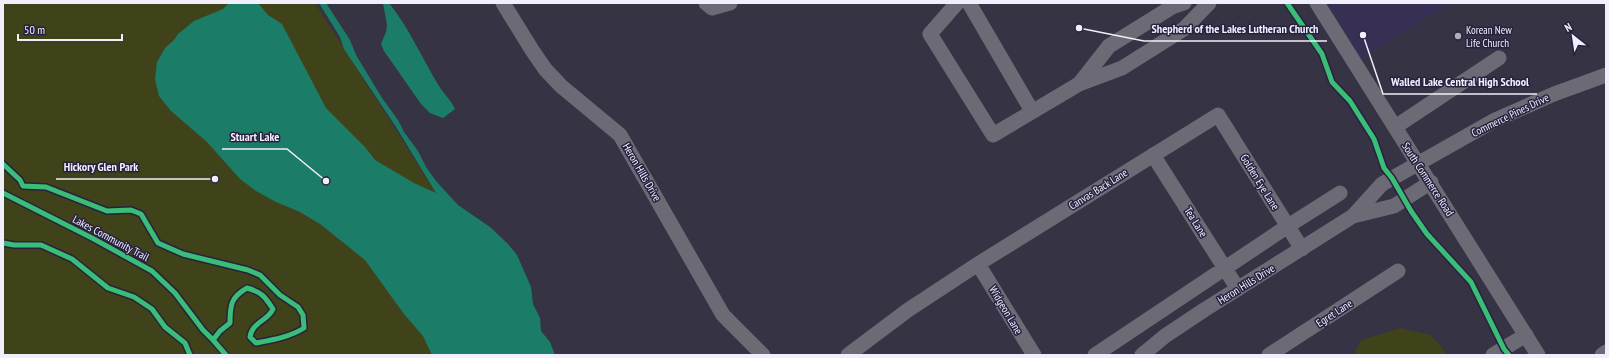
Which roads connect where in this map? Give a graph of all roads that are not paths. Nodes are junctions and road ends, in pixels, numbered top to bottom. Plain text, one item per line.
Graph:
1 (503, 3) edge
2 (706, 3) edge
3 (730, 3) edge
4 (957, 3) edge
5 (969, 3) edge
6 (1184, 3) edge
7 (1209, 3) edge
8 (1317, 3) edge
9 (1499, 58) dead end
10 (1606, 75) edge
11 (1079, 84) junction
12 (1032, 111) junction
13 (1218, 115) joint
14 (1395, 127) junction
15 (1153, 155) junction
16 (1418, 164) junction
17 (1431, 182) junction
18 (1340, 193) dead end
19 (1353, 216) junction
20 (1288, 226) junction
21 (1302, 248) junction
22 (978, 264) junction
23 (1225, 268) junction
24 (1398, 271) dead end
25 (1238, 289) junction
26 (1526, 335) junction
27 (1606, 352) edge
28 (763, 355) edge
29 (848, 355) edge
30 (1034, 355) edge
31 (1095, 355) edge
32 (1142, 355) edge
33 (1269, 355) edge
34 (1495, 355) edge
35 (1538, 355) edge
36 (1602, 355) edge

1 - 28 street, Heron Hills Drive
2 - 3 street
4 - 12 street
5 - 12 street
6 - 11 street
7 - 11 street
8 - 14 street, South Commerce Road
9 - 14 street
10 - 16 street, Commerce Pines Drive
11 - 12 street
13 - 15 street, Canvas Back Lane
13 - 20 street, Golden Eye Lane
14 - 16 street, South Commerce Road
15 - 22 street, Canvas Back Lane
15 - 23 street, Tea Lane
16 - 17 street, South Commerce Road
16 - 19 street, Heron Hills Drive
17 - 19 street, Heron Hills Drive
17 - 26 street, South Commerce Road
18 - 20 street
19 - 21 street, Heron Hills Drive
20 - 21 street, Golden Eye Lane
20 - 23 street
21 - 25 street, Heron Hills Drive
22 - 29 street, Canvas Back Lane
22 - 30 street, Widgeon Lane
23 - 25 street, Tea Lane
23 - 31 street
24 - 33 street, Egret Lane
25 - 32 street, Heron Hills Drive
26 - 34 street
26 - 35 street, South Commerce Road
27 - 36 street

